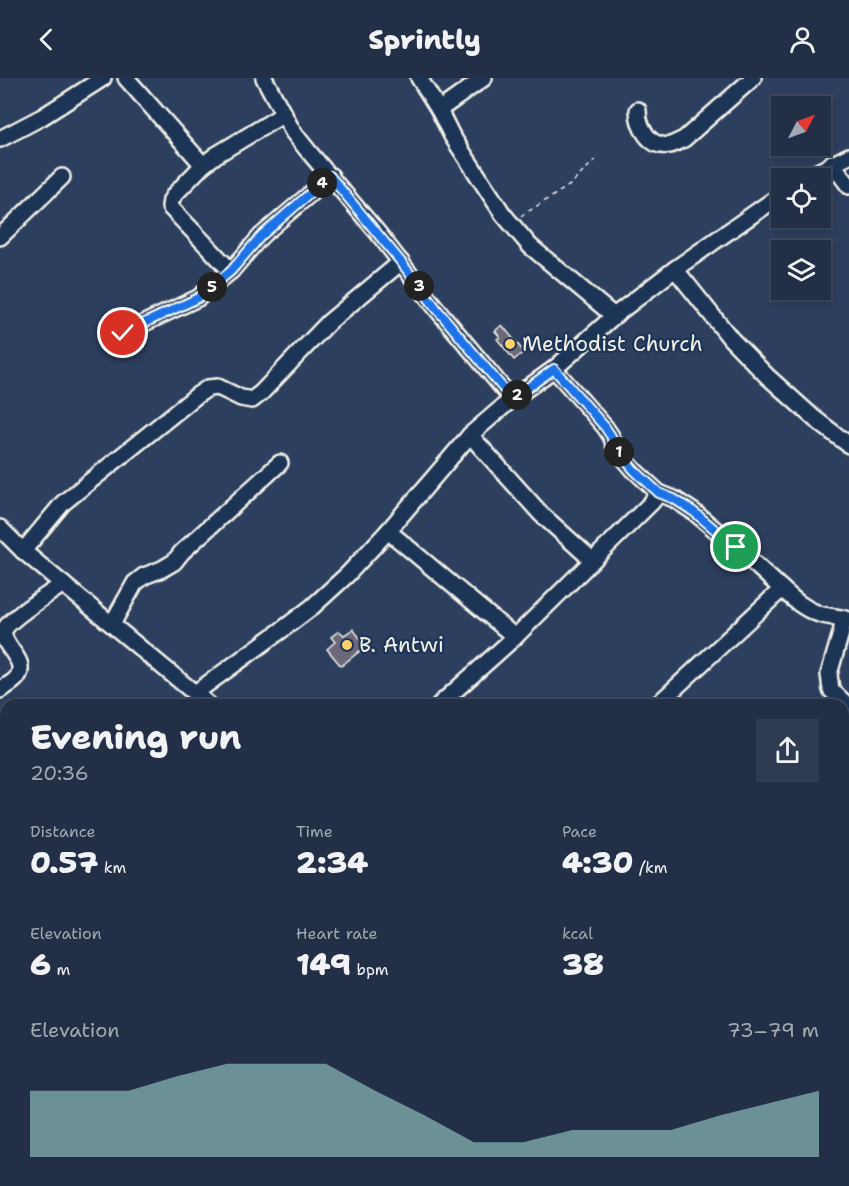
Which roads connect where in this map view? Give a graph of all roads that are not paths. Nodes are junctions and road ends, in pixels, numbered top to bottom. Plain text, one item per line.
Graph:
1 (103, 78) edge
2 (126, 78) edge
3 (264, 78) edge
4 (419, 78) edge
5 (484, 78) edge
6 (753, 78) edge
7 (439, 110) junction
8 (638, 110) dead end
9 (284, 114) junction
10 (0, 139) edge
11 (849, 156) edge
12 (832, 164) junction
13 (203, 165) junction
14 (825, 168) edge
15 (330, 176) junction
16 (62, 177) dead end
17 (849, 186) edge
18 (771, 202) edge
19 (0, 237) edge
20 (401, 262) junction
21 (675, 269) junction
22 (231, 271) junction
23 (614, 316) junction
24 (123, 333) dead end
25 (554, 369) junction
26 (512, 399) junction
27 (470, 435) junction
28 (849, 445) edge
29 (280, 463) dead end
30 (659, 493) junction
31 (0, 528) edge
32 (388, 531) junction
33 (23, 550) junction
34 (592, 560) junction
35 (63, 584) junction
36 (782, 589) junction
37 (846, 620) edge
38 (112, 624) junction
39 (515, 638) junction
40 (0, 690) edge
41 (195, 693) junction
42 (202, 699) edge
43 (446, 699) edge
44 (663, 699) edge
45 (841, 699) edge

1 - 10 street
2 - 13 street
3 - 9 street
4 - 7 street
5 - 7 street
6 - 8 street
7 - 23 street
9 - 13 street
9 - 15 street
11 - 12 street
12 - 14 street
12 - 17 street
13 - 22 street
15 - 20 street
15 - 22 street
16 - 19 street
18 - 21 street
20 - 26 street
20 - 33 street
21 - 23 street
21 - 28 street
22 - 24 street
23 - 25 street
25 - 26 street
25 - 30 street
26 - 27 street
27 - 32 street
27 - 34 street
29 - 38 street
30 - 34 street
30 - 36 street
31 - 33 street
32 - 39 street
32 - 41 street
33 - 35 street
34 - 39 street
35 - 38 street
35 - 40 street
36 - 37 street
36 - 44 street
37 - 45 street
38 - 41 street
39 - 43 street
41 - 42 street

